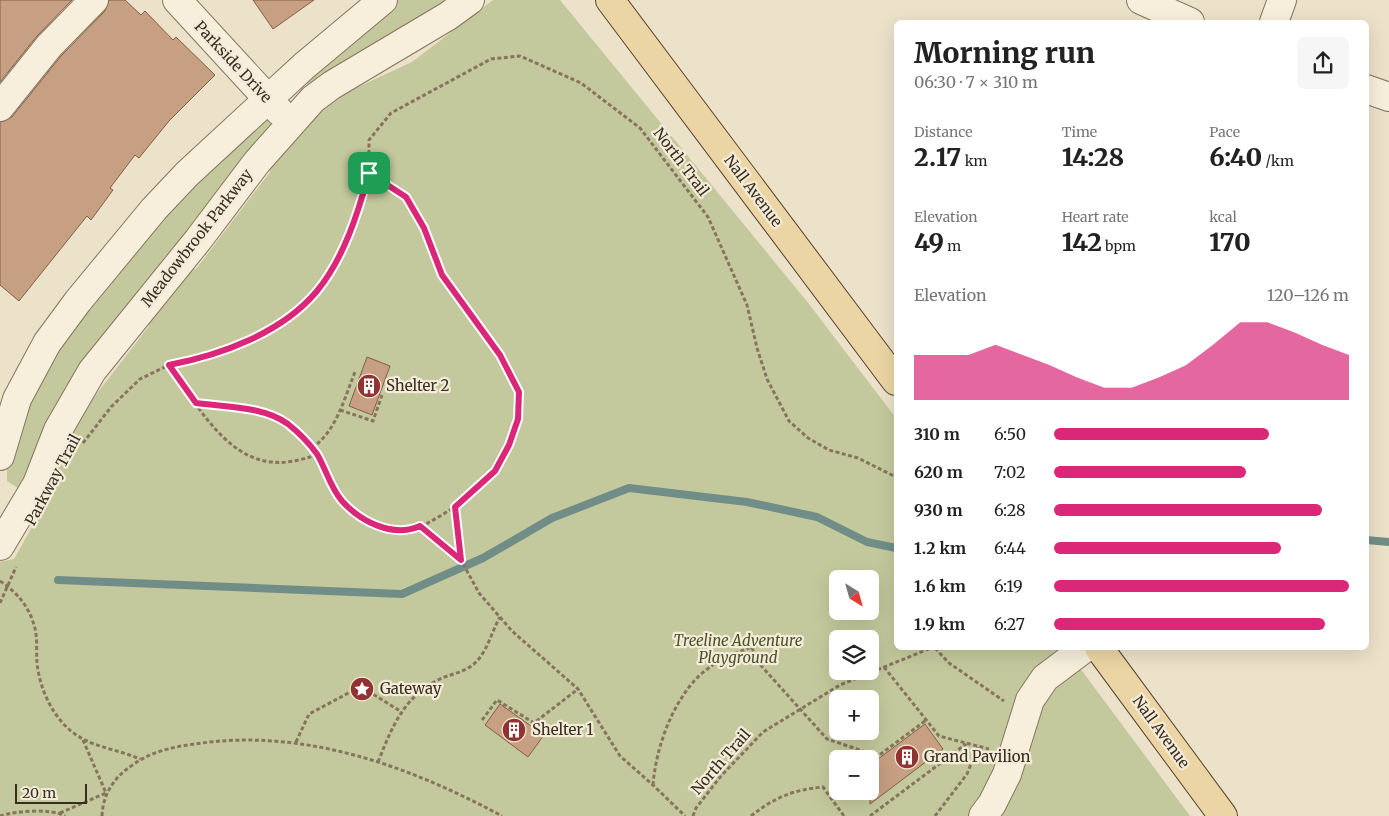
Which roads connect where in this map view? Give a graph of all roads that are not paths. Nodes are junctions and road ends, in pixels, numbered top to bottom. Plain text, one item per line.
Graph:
1 (94, 0) edge
2 (177, 0) edge
3 (382, 0) edge
4 (470, 0) edge
5 (610, 0) edge
6 (1141, 0) edge
7 (1282, 0) edge
8 (1186, 20) edge
9 (1275, 20) edge
10 (1369, 90) edge
11 (1389, 97) edge
12 (267, 100) junction
13 (0, 107) edge
14 (291, 123) junction
15 (894, 378) edge
16 (0, 456) edge
17 (8, 541) edge
18 (1082, 650) edge
19 (1100, 650) edge
20 (983, 816) edge
21 (1222, 816) edge

1 - 13 street
2 - 12 street, Parkside Drive
3 - 12 street
4 - 14 street, Meadowbrook Parkway
5 - 15 main road, Nall Avenue
6 - 8 street
7 - 9 street
10 - 11 street
12 - 14 street, Parkside Drive
12 - 16 street
14 - 17 street, Meadowbrook Parkway
18 - 20 street
19 - 21 main road, Nall Avenue

